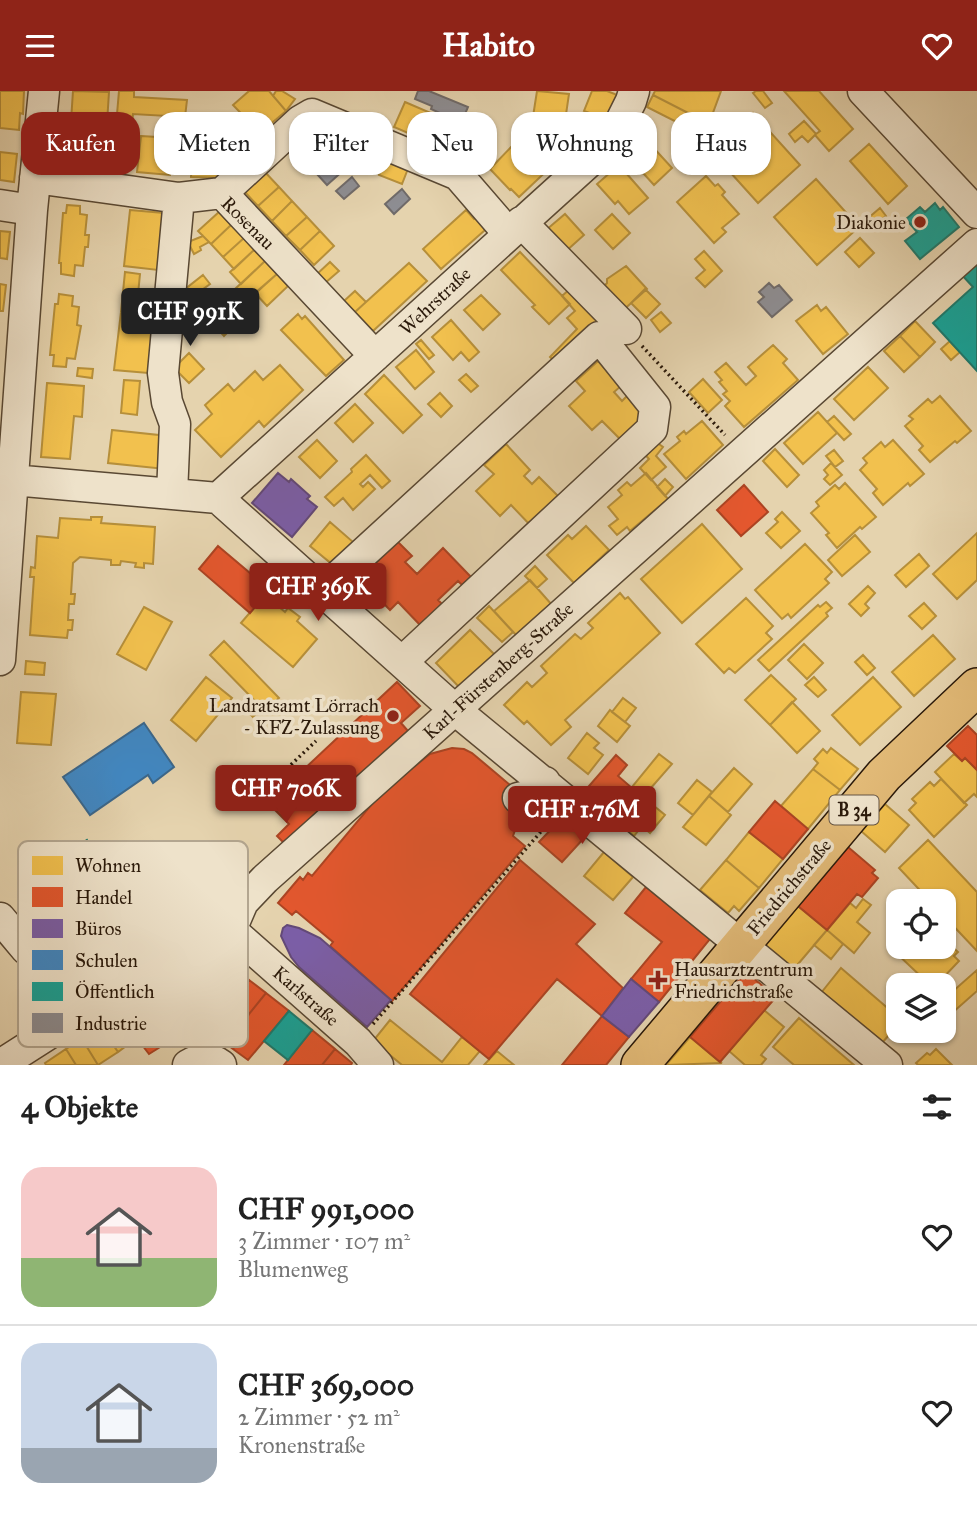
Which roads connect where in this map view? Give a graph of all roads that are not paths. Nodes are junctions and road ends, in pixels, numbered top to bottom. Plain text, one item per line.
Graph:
1 (44, 91) edge
2 (634, 91) edge
3 (863, 91) edge
4 (35, 178) junction
5 (222, 193) junction
6 (179, 198) junction
7 (0, 205) edge
8 (32, 210) junction
9 (977, 213) edge
10 (514, 227) junction
11 (977, 244) edge
12 (626, 329) road end
13 (375, 356) junction
14 (6, 480) edge
15 (173, 493) junction
16 (218, 498) junction
17 (321, 592) junction
18 (0, 660) edge
19 (403, 661) junction
20 (977, 687) edge
21 (454, 709) junction
22 (545, 782) junction
23 (518, 798) dead end
24 (248, 896) edge
25 (0, 918) edge
26 (18, 939) edge
27 (741, 943) junction
28 (248, 946) edge
29 (28, 1047) edge
30 (370, 1058) edge
31 (0, 1065) edge
32 (188, 1065) edge
33 (221, 1065) edge
34 (640, 1065) edge
35 (887, 1065) edge

1 - 4 street
2 - 10 street, Wehrstraße
3 - 9 street
4 - 6 street, Rosenau
4 - 8 street
5 - 6 street, Rosenau
5 - 10 street
5 - 13 street, Rosenau
6 - 15 street
7 - 8 street
8 - 14 street
10 - 12 street
10 - 13 street, Wehrstraße
11 - 21 street, Karl-Fürstenberg-Straße
13 - 16 street, Wehrstraße
14 - 15 street
14 - 18 street
15 - 16 street
16 - 17 street
17 - 19 street
17 - 19 street
19 - 21 street
20 - 27 main road, Friedrichstraße / B 34
21 - 22 street
21 - 24 street, Karl-Fürstenberg-Straße
22 - 23 street
22 - 27 street
25 - 26 street
27 - 34 main road, Friedrichstraße / B 34
27 - 35 street
28 - 30 street, Karlstraße
29 - 31 street
32 - 33 street

